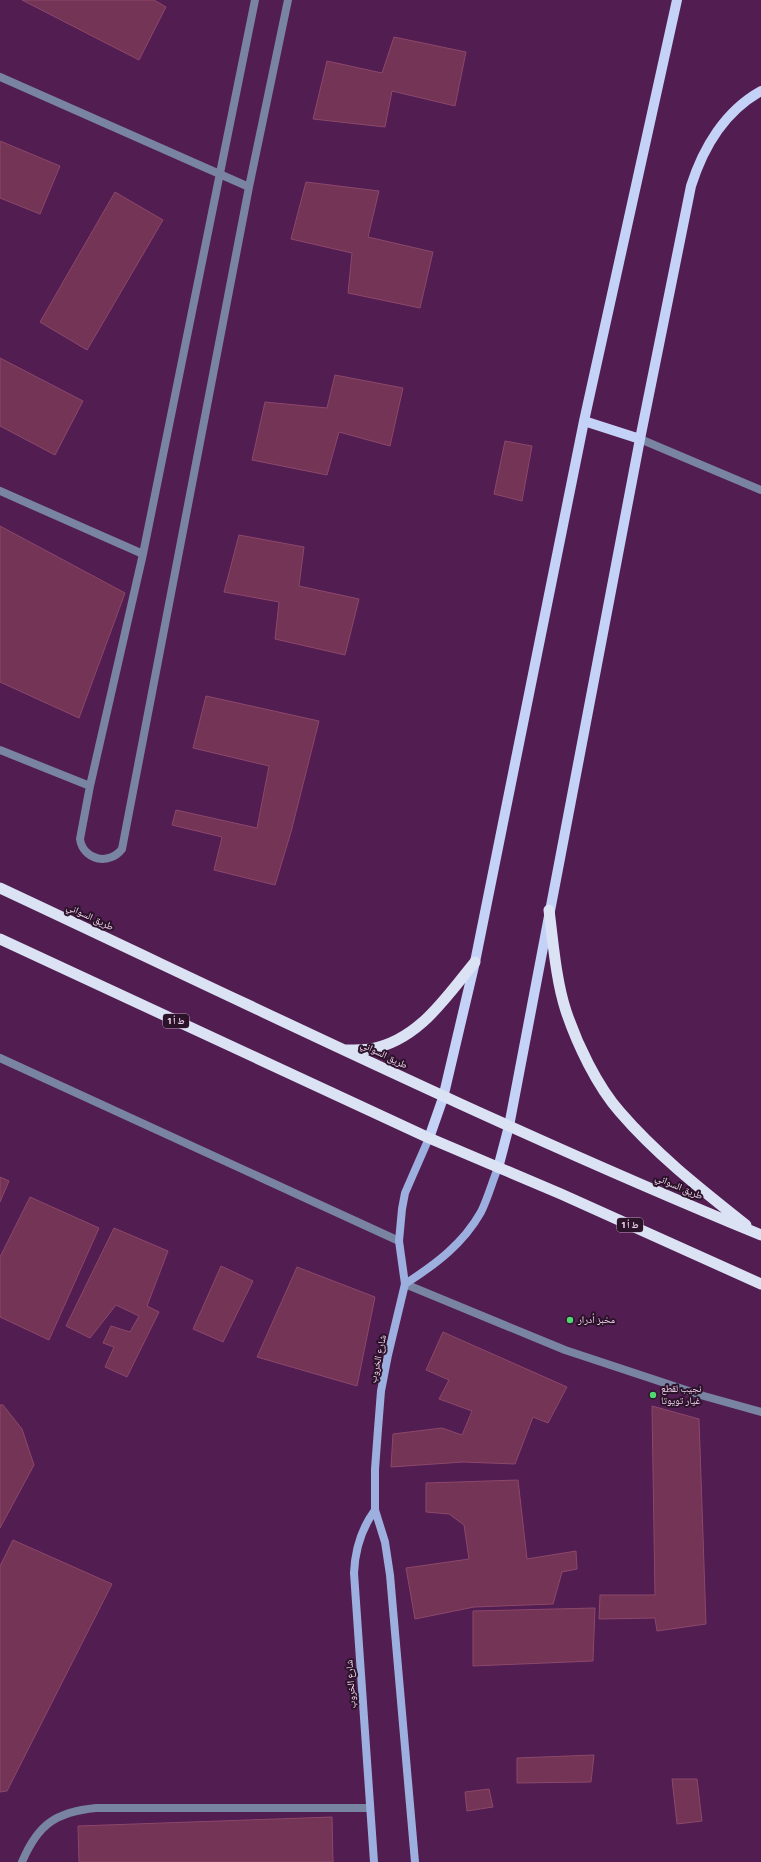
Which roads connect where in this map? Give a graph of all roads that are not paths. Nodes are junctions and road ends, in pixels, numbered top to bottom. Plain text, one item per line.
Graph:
1 (255, 0) edge
2 (288, 0) edge
3 (677, 0) edge
4 (0, 77) edge
5 (761, 91) edge
6 (220, 174) junction
7 (250, 187) junction
8 (584, 421) junction
9 (640, 438) junction
10 (761, 490) edge
11 (0, 491) edge
12 (143, 554) junction
13 (0, 750) edge
14 (90, 786) junction
15 (0, 888) edge
16 (550, 910) junction
17 (0, 939) edge
18 (475, 962) junction
19 (346, 1050) junction
20 (0, 1058) edge
21 (443, 1098) junction
22 (509, 1126) junction
23 (429, 1138) junction
24 (498, 1168) junction
25 (759, 1235) edge
26 (400, 1241) junction
27 (405, 1284) junction
28 (761, 1284) edge
29 (761, 1412) edge
30 (375, 1510) junction
31 (370, 1808) junction
32 (22, 1862) edge
33 (374, 1862) edge
34 (415, 1862) edge

1 - 6 street
2 - 7 street
3 - 8 main road
4 - 6 street
5 - 9 main road
6 - 7 street
6 - 12 street
7 - 14 street
8 - 9 main road
8 - 18 main road
9 - 10 street
9 - 16 main road
11 - 12 street
12 - 14 street
13 - 14 street
15 - 19 highway, طريق السواني
16 - 22 main road
16 - 25 highway
17 - 23 highway, ط أ 1
18 - 19 highway
18 - 21 main road
19 - 21 highway, طريق السواني
20 - 26 street
21 - 22 highway, طريق السواني
21 - 23 main road
22 - 24 main road
22 - 25 highway, طريق السواني
23 - 24 highway, ط أ 1
23 - 26 main road, شارع الخروب
24 - 27 main road
24 - 28 highway, ط أ 1
26 - 27 main road, شارع الخروب
27 - 29 street
27 - 30 main road, شارع الخروب
30 - 31 main road, شارع الخروب
30 - 34 main road, شارع الخروب
31 - 32 street
31 - 33 main road, شارع الخروب

